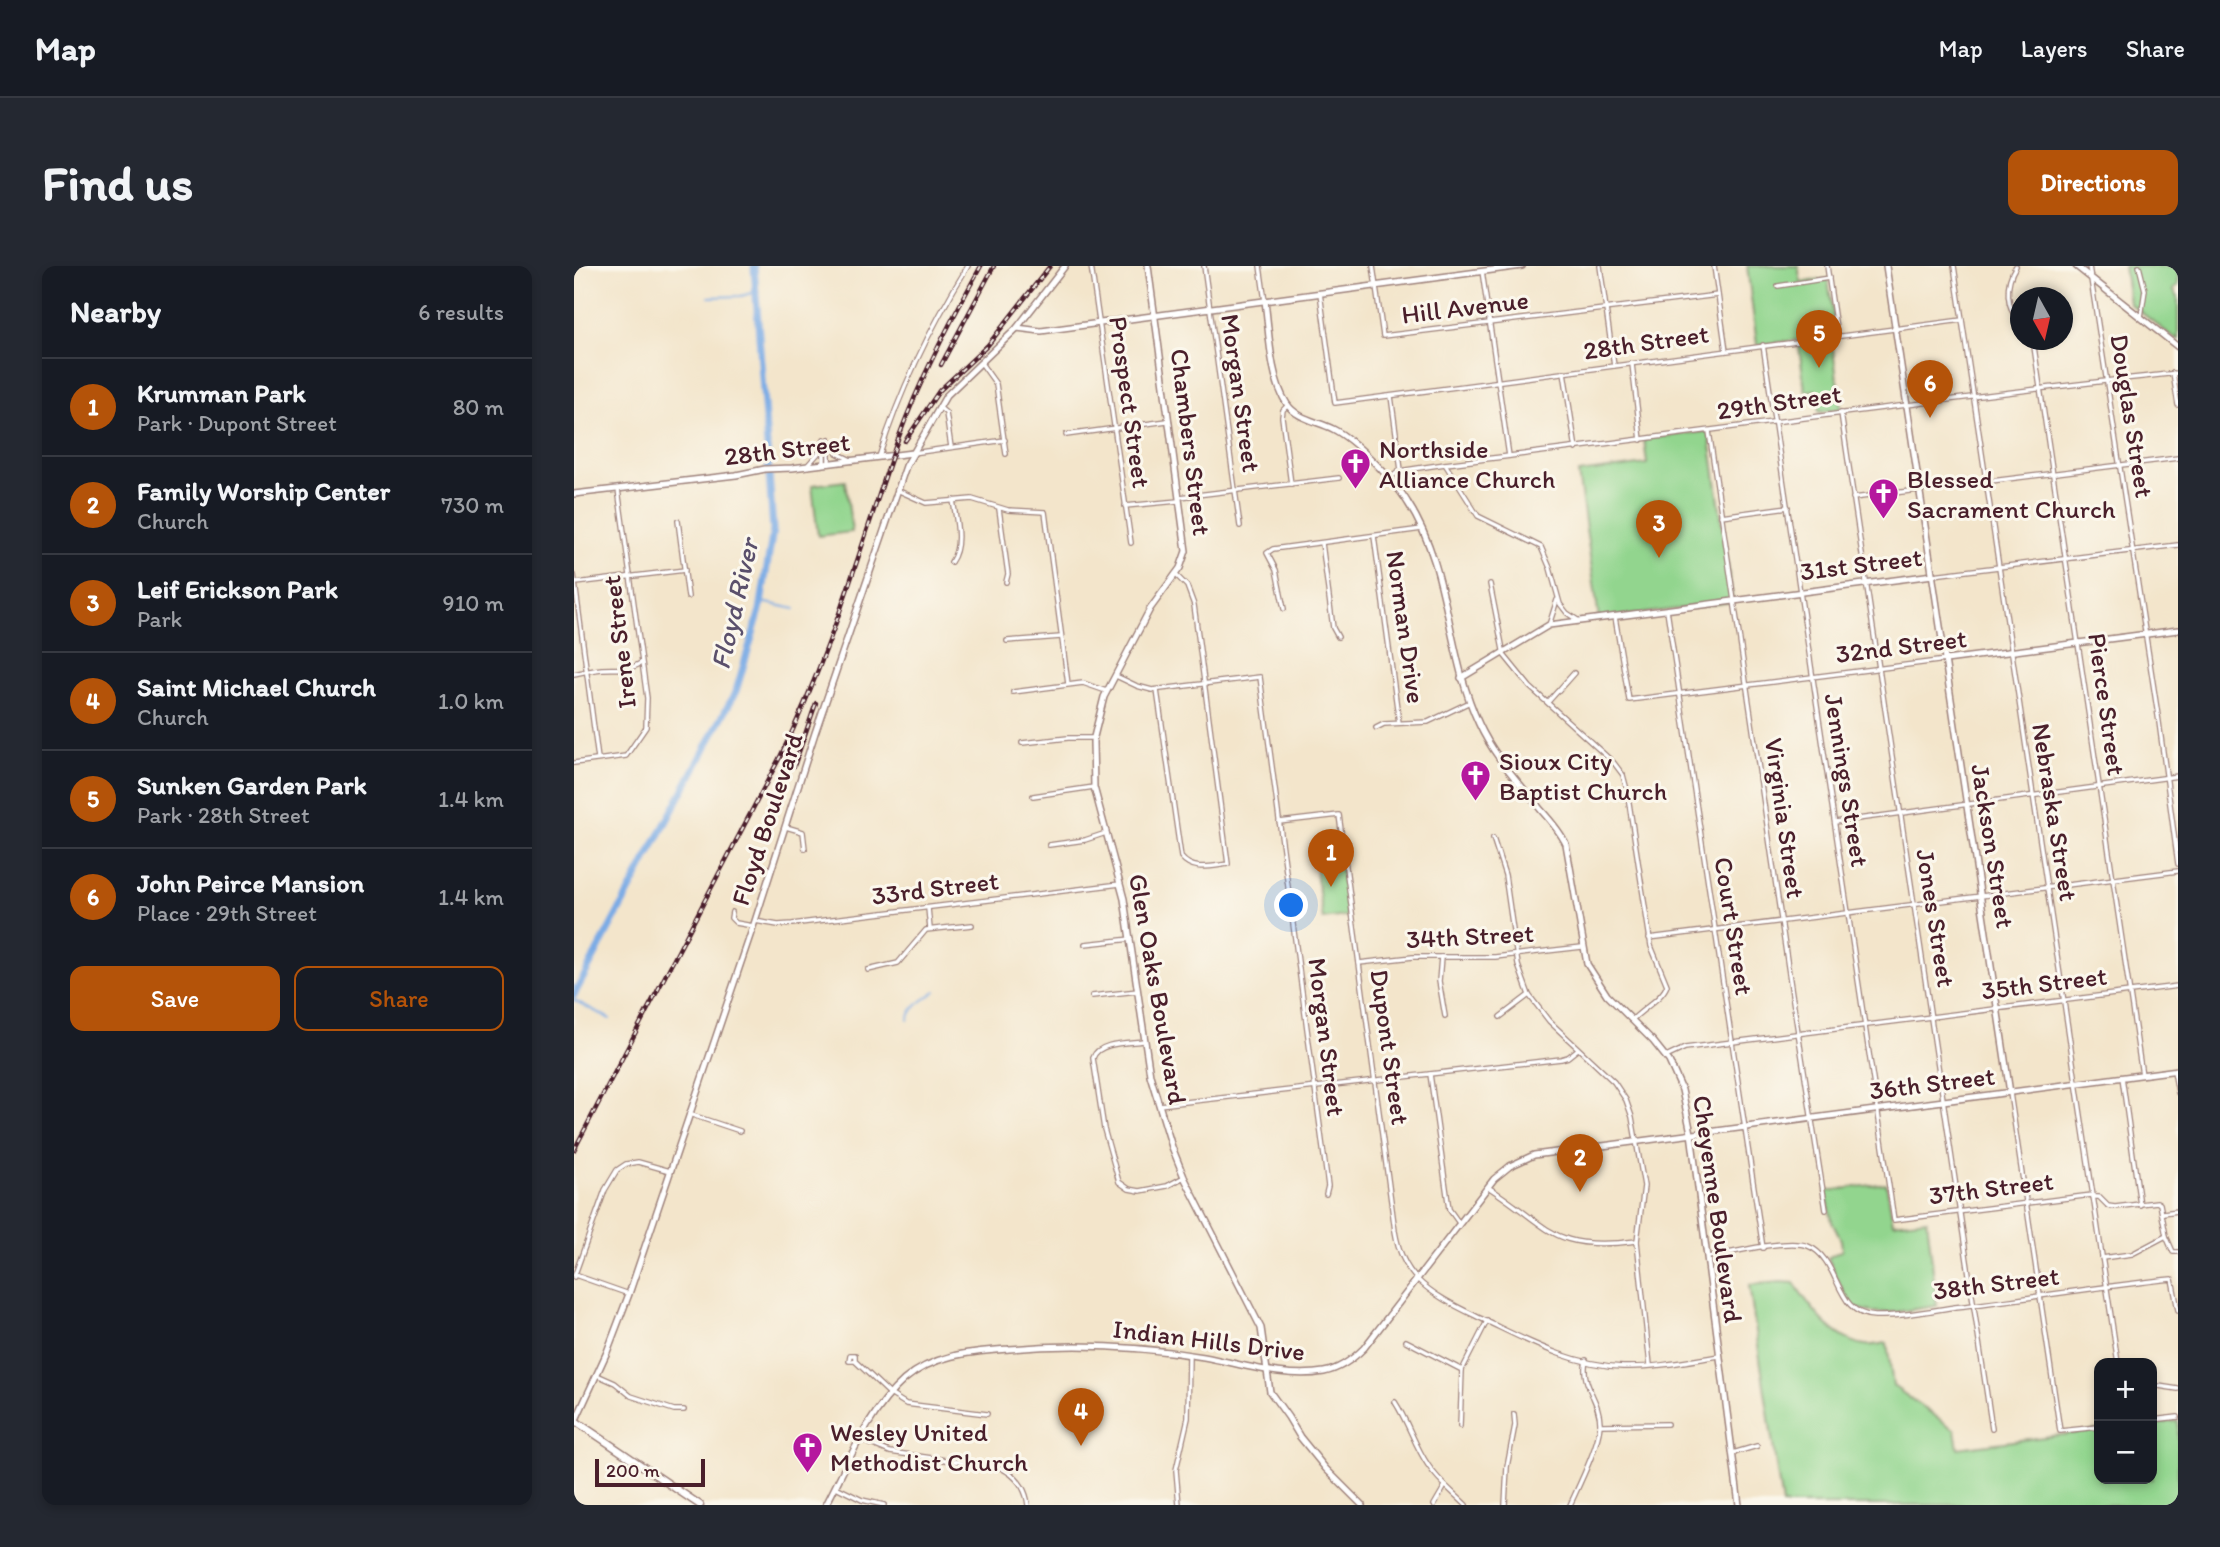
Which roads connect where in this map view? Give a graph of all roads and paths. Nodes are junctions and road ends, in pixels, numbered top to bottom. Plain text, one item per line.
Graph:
1 (968, 266) edge
2 (1065, 266) edge
3 (1091, 266) edge
4 (1148, 266) edge
5 (1204, 266) edge
6 (1260, 266) edge
7 (1373, 266) edge
8 (1522, 266) edge
9 (1600, 266) edge
10 (1714, 266) edge
11 (1827, 266) edge
12 (1886, 266) edge
13 (1954, 266) edge
14 (2016, 266) edge
15 (2076, 266) edge
16 (2089, 266) edge
17 (2139, 266) edge
18 (1485, 269) edge
19 (1829, 278) junction
20 (2091, 278) junction
21 (1376, 285) junction
22 (1778, 286) dead end
23 (1320, 293) junction
24 (1718, 295) junction
25 (1265, 300) junction
26 (2010, 301) edge
27 (1210, 308) junction
28 (1606, 309) junction
29 (1155, 315) junction
30 (2141, 317) junction
31 (1962, 320) junction
32 (1099, 323) junction
33 (1490, 324) junction
34 (1017, 328) junction
35 (1896, 329) junction
36 (1837, 335) junction
37 (1763, 345) junction
38 (2178, 347) edge
39 (2034, 350) edge
40 (1726, 351) junction
41 (981, 363) junction
42 (1632, 364) junction
43 (1614, 366) junction
44 (1564, 372) junction
45 (2176, 373) edge
46 (1498, 380) junction
47 (2107, 380) junction
48 (2040, 388) junction
49 (1391, 396) junction
50 (1973, 397) junction
51 (1287, 405) junction
52 (1907, 405) junction
53 (2178, 405) edge
54 (939, 407) junction
55 (1841, 412) junction
56 (1170, 420) junction
57 (1775, 423) junction
58 (1115, 428) junction
59 (1709, 431) junction
60 (1066, 435) dead end
61 (1005, 440) junction
62 (1641, 440) junction
63 (951, 447) junction
64 (1576, 449) junction
65 (912, 453) junction
66 (1006, 454) dead end
67 (1509, 457) junction
68 (879, 458) junction
69 (2178, 458) edge
70 (853, 461) junction
71 (827, 464) junction
72 (1445, 464) junction
73 (807, 466) junction
74 (2120, 466) junction
75 (1401, 470) junction
76 (2053, 474) junction
77 (1339, 478) dead end
78 (1389, 479) junction
79 (1986, 482) junction
80 (1291, 484) junction
81 (618, 489) junction
82 (897, 490) junction
83 (1920, 490) junction
84 (1235, 491) junction
85 (574, 494) edge
86 (1853, 498) junction
87 (1180, 499) junction
88 (953, 500) junction
89 (1125, 506) junction
90 (1788, 507) junction
91 (999, 509) junction
92 (1721, 516) junction
93 (678, 520) dead end
94 (1240, 526) dead end
95 (1422, 529) junction
96 (1374, 536) junction
97 (1131, 543) dead end
98 (1322, 543) junction
99 (2178, 545) edge
100 (2132, 550) junction
101 (2065, 557) junction
102 (951, 562) dead end
103 (1998, 566) junction
104 (685, 570) junction
105 (1175, 574) junction
106 (574, 575) edge
107 (630, 575) junction
108 (1933, 575) junction
109 (1006, 582) dead end
110 (575, 583) edge
111 (1866, 583) junction
112 (1490, 584) dead end
113 (1801, 592) junction
114 (688, 597) dead end
115 (1557, 598) junction
116 (1733, 602) junction
117 (1284, 609) dead end
118 (1667, 610) junction
119 (1615, 617) junction
120 (1579, 621) junction
121 (1549, 625) junction
122 (2178, 630) edge
123 (2145, 634) junction
124 (1061, 637) junction
125 (1338, 637) dead end
126 (1007, 641) dead end
127 (2079, 644) junction
128 (2011, 651) junction
129 (1502, 653) junction
130 (1946, 660) junction
131 (641, 663) junction
132 (1879, 668) junction
133 (586, 672) junction
134 (1574, 673) dead end
135 (574, 674) edge
136 (1114, 675) junction
137 (1812, 677) junction
138 (1461, 678) junction
139 (1068, 684) junction
140 (1204, 684) junction
141 (1746, 685) junction
142 (1157, 690) junction
143 (1106, 691) junction
144 (1013, 692) dead end
145 (1681, 694) junction
146 (1470, 702) junction
147 (1548, 702) junction
148 (1399, 723) junction
149 (1376, 728) dead end
150 (1094, 737) junction
151 (1022, 743) dead end
152 (598, 759) junction
153 (574, 763) edge
154 (2178, 776) edge
155 (2167, 777) junction
156 (1094, 787) junction
157 (2099, 787) junction
158 (1033, 796) dead end
159 (2033, 796) junction
160 (1967, 805) junction
161 (1901, 814) junction
162 (1279, 822) junction
163 (1835, 822) junction
164 (784, 827) junction
165 (1106, 833) junction
166 (1493, 838) dead end
167 (1049, 845) dead end
168 (805, 849) dead end
169 (2178, 863) edge
170 (2178, 871) edge
171 (2114, 880) junction
172 (1121, 884) junction
173 (2047, 889) junction
174 (1981, 897) junction
175 (1914, 905) junction
176 (928, 908) junction
177 (732, 912) dead end
178 (1848, 914) junction
179 (1781, 923) junction
180 (754, 924) junction
181 (972, 925) dead end
182 (930, 929) junction
183 (1715, 930) junction
184 (1649, 938) junction
185 (1131, 939) junction
186 (1085, 944) dead end
187 (1582, 947) junction
188 (1516, 955) junction
189 (1441, 957) junction
190 (1359, 963) junction
191 (868, 970) dead end
192 (2178, 986) edge
193 (1138, 991) junction
194 (2130, 992) junction
195 (1529, 995) junction
196 (1092, 996) dead end
197 (2064, 1001) junction
198 (1998, 1008) junction
199 (1445, 1016) dead end
200 (1500, 1017) dead end
201 (1931, 1017) junction
202 (1631, 1020) junction
203 (1864, 1024) junction
204 (1798, 1033) junction
205 (1143, 1041) junction
206 (1732, 1041) junction
207 (1578, 1049) junction
208 (1666, 1057) junction
209 (2176, 1071) edge
210 (1430, 1074) junction
211 (2142, 1075) junction
212 (2122, 1077) junction
213 (1375, 1080) junction
214 (2076, 1084) junction
215 (1314, 1088) junction
216 (2010, 1093) junction
217 (2178, 1093) edge
218 (1943, 1101) junction
219 (1158, 1105) junction
220 (1877, 1109) junction
221 (690, 1114) junction
222 (1811, 1118) junction
223 (1745, 1126) junction
224 (740, 1131) dead end
225 (1691, 1133) junction
226 (1637, 1141) junction
227 (670, 1171) junction
228 (1184, 1177) junction
229 (1488, 1186) junction
230 (1326, 1194) dead end
231 (2093, 1196) junction
232 (2026, 1203) junction
233 (2140, 1205) junction
234 (1826, 1210) dead end
235 (2178, 1211) edge
236 (1960, 1212) junction
237 (2163, 1213) junction
238 (1894, 1220) joint
239 (1459, 1223) junction
240 (2166, 1236) junction
241 (1637, 1241) junction
242 (1763, 1248) junction
243 (2175, 1252) edge
244 (1708, 1257) junction
245 (2102, 1258) junction
246 (574, 1276) edge
247 (1416, 1279) junction
248 (2106, 1288) junction
249 (629, 1294) junction
250 (2040, 1296) junction
251 (1973, 1305) junction
252 (2178, 1310) edge
253 (1487, 1321) junction
254 (1405, 1341) dead end
255 (1189, 1355) junction
256 (1719, 1356) junction
257 (2117, 1358) edge
258 (1586, 1360) junction
259 (855, 1361) dead end
260 (1650, 1366) junction
261 (1266, 1369) junction
262 (1462, 1370) junction
263 (597, 1375) junction
264 (2157, 1386) edge
265 (2178, 1389) edge
266 (890, 1394) junction
267 (1395, 1402) dead end
268 (684, 1410) dead end
269 (987, 1414) dead end
270 (1514, 1414) dead end
271 (2178, 1417) edge
272 (2157, 1419) edge
273 (574, 1422) edge
274 (1667, 1424) dead end
275 (1600, 1425) junction
276 (1460, 1426) dead end
277 (2094, 1428) edge
278 (1992, 1429) dead end
279 (861, 1440) junction
280 (1758, 1446) dead end
281 (1732, 1453) junction
282 (1445, 1486) junction
283 (836, 1487) junction
284 (700, 1505) edge
285 (826, 1505) edge
286 (884, 1505) edge
287 (1028, 1505) edge
288 (1179, 1505) edge
289 (1362, 1505) edge
290 (1434, 1505) edge
291 (1466, 1505) edge
292 (1505, 1505) edge
293 (1570, 1505) edge
294 (1739, 1505) edge

1 - 68 street
2 - 34 main road, Floyd Boulevard
3 - 32 street, Prospect Street
4 - 29 main road, Chambers Street
5 - 27 street, Morgan Street
6 - 25 street
7 - 21 street
8 - 18 main road
9 - 28 street
10 - 24 street
11 - 19 street
12 - 35 main road, Jackson Street
13 - 31 street, Nebraska Street
14 - 26 street
15 - 20 main road
16 - 20 street, Douglas Street
17 - 30 street
18 - 21 main road
18 - 33 street
19 - 22 street
19 - 36 street
20 - 30 main road
20 - 47 street, Douglas Street
21 - 23 main road
21 - 33 street, Hill Avenue
23 - 25 main road
23 - 49 street, 28th Street
24 - 28 street, Hill Avenue
24 - 40 street
25 - 27 main road
25 - 51 main road
27 - 29 main road
27 - 84 street, Morgan Street
28 - 33 street, Hill Avenue
28 - 43 street
29 - 32 main road
29 - 56 main road, Chambers Street
30 - 38 main road
31 - 35 street, 28th Street
31 - 50 street, Nebraska Street
32 - 34 main road
32 - 58 street, Prospect Street
33 - 46 street
34 - 41 main road, Floyd Boulevard
35 - 36 street, 28th Street
35 - 52 main road, Jackson Street
36 - 37 street, 28th Street
37 - 40 street, 28th Street
37 - 57 street, Jennings Street
39 - 48 street, Pierce Street
40 - 42 street, 28th Street
41 - 54 main road, Floyd Boulevard
41 - 61 street
42 - 43 street, 28th Street
42 - 62 street
43 - 44 street, 28th Street
44 - 46 street, 28th Street
44 - 64 street
45 - 47 street, 29th Street
45 - 53 street
46 - 49 street, 28th Street
46 - 67 street
47 - 48 street, 29th Street
47 - 74 street, Douglas Street
48 - 50 street, 29th Street
48 - 76 street, Pierce Street
49 - 75 street
50 - 52 street, 29th Street
50 - 79 street, Nebraska Street
51 - 78 main road, Cheyenne Boulevard
51 - 80 street
52 - 55 street, 29th Street
52 - 83 main road, Jackson Street
54 - 63 street
54 - 65 main road, Floyd Boulevard
55 - 57 street, 29th Street
55 - 86 street, Jones Street
56 - 58 street
56 - 87 main road, Chambers Street
57 - 59 street, 29th Street
57 - 90 street, Jennings Street
58 - 60 street
58 - 89 street, Prospect Street
59 - 62 street, 29th Street
59 - 92 street, Virginia Street
61 - 63 street, 28th Street
61 - 66 street
62 - 64 street, 29th Street
63 - 65 street, 28th Street
64 - 67 street, 29th Street
65 - 68 main road, 28th Street
65 - 82 main road, Floyd Boulevard
67 - 72 street, 29th Street
68 - 70 main road, 28th Street
69 - 74 street
70 - 71 main road, 28th Street
70 - 71 street
71 - 73 main road, 28th Street
71 - 73 street
72 - 75 street, 29th Street
72 - 115 street
73 - 81 main road, 28th Street
74 - 76 street
74 - 100 street, Douglas Street
75 - 78 street, 29th Street
76 - 79 street
76 - 101 street, Pierce Street
77 - 80 street
78 - 95 main road, Cheyenne Boulevard
79 - 83 street
79 - 103 street, Nebraska Street
80 - 84 street
81 - 85 main road, 28th Street
81 - 107 street, Irene Street
82 - 88 street
82 - 164 main road, Floyd Boulevard
83 - 86 street
83 - 108 main road, Jackson Street
84 - 87 street
84 - 94 street, Morgan Street
86 - 111 street, Jones Street
87 - 89 street
87 - 105 main road, Chambers Street
88 - 91 street
88 - 102 street
89 - 97 street, Prospect Street
90 - 92 street
90 - 113 street, Jennings Street
91 - 109 street
91 - 124 street
92 - 116 street, Virginia Street
93 - 104 street
95 - 96 street
95 - 138 main road, Cheyenne Boulevard
96 - 98 street
96 - 148 street, Norman Drive
98 - 117 street
98 - 125 street
99 - 100 street, 31st Street
100 - 101 street, 31st Street
100 - 123 street, Douglas Street
101 - 103 street, 31st Street
101 - 127 street, Pierce Street
103 - 108 street, 31st Street
103 - 128 street, Nebraska Street
104 - 107 street
104 - 114 street
105 - 136 main road, Glen Oaks Boulevard
105 - 140 street, Chambers Street
106 - 110 street
107 - 110 street
107 - 131 street, Irene Street
108 - 111 main road, 31st Street
108 - 130 main road, Jackson Street
110 - 133 street
111 - 113 main road, 31st Street
111 - 132 street, Jones Street
112 - 129 street
113 - 116 main road, 31st Street
113 - 137 street, Jennings Street
115 - 120 street
115 - 121 street
116 - 118 main road, 31st Street
116 - 141 street, Virginia Street
118 - 119 main road, 31st Street
118 - 145 street, Court Street
119 - 120 main road, 31st Street
119 - 145 street, 32nd Street
120 - 121 main road, 31st Street
121 - 129 main road
122 - 123 main road, 32nd Street
123 - 127 main road, 32nd Street
123 - 155 street, Douglas Street
124 - 126 street
124 - 139 street
127 - 128 main road, 32nd Street
127 - 157 street, Pierce Street
128 - 130 main road, 32nd Street
128 - 159 street, Nebraska Street
129 - 138 main road
129 - 147 street
130 - 132 street, 32nd Street
130 - 160 main road, Jackson Street
131 - 133 street
131 - 152 street, Irene Street
132 - 137 street, 32nd Street
132 - 161 street, Jones Street
133 - 135 street
133 - 152 street
134 - 147 street
136 - 142 street
136 - 143 main road, Glen Oaks Boulevard
137 - 141 street, 32nd Street
137 - 163 street, Jennings Street
138 - 146 main road, Cheyenne Boulevard
139 - 143 street
139 - 144 street
140 - 142 street
140 - 142 street, Chambers Street
140 - 162 street, Morgan Street
141 - 145 street, 32nd Street
141 - 179 street, Virginia Street
143 - 150 main road, Glen Oaks Boulevard
145 - 183 street, Court Street
146 - 148 street
146 - 187 main road, Cheyenne Boulevard
147 - 184 street
148 - 149 street
150 - 151 street
150 - 156 main road, Glen Oaks Boulevard
152 - 153 street
154 - 155 street
155 - 157 street
155 - 169 street, Douglas Street
156 - 158 street
156 - 165 main road, Glen Oaks Boulevard
157 - 159 street
157 - 171 street, Pierce Street
159 - 160 street
159 - 173 street, Nebraska Street
160 - 161 street
160 - 174 main road, Jackson Street
161 - 163 street
161 - 175 street, Jones Street
162 - 190 street, Dupont Street
162 - 215 street, Morgan Street
163 - 178 street, Jennings Street
164 - 168 street
164 - 180 main road, Floyd Boulevard
165 - 167 street
165 - 172 main road, Glen Oaks Boulevard
166 - 188 street
170 - 171 street
171 - 173 street
171 - 194 street, Pierce Street
172 - 176 street, 33rd Street
172 - 185 main road, Glen Oaks Boulevard
173 - 174 street
173 - 197 street, Nebraska Street
174 - 175 street
174 - 198 main road, Jackson Street
175 - 178 street
175 - 201 street, Jones Street
176 - 180 street, 33rd Street
176 - 182 street
177 - 180 street
178 - 179 street
178 - 203 street, Jennings Street
179 - 183 street
179 - 204 street, Virginia Street
180 - 221 main road, Floyd Boulevard
181 - 182 street
182 - 191 street
183 - 184 street
183 - 206 street, Court Street
184 - 202 street
185 - 186 street
185 - 193 main road, Glen Oaks Boulevard
187 - 188 street, 34th Street
187 - 202 main road, Cheyenne Boulevard
188 - 189 street, 34th Street
188 - 195 street
189 - 190 street, 34th Street
189 - 199 street
190 - 213 street, Dupont Street
192 - 194 street, 35th Street
193 - 196 street
193 - 205 main road, Glen Oaks Boulevard
194 - 197 street, 35th Street
194 - 211 street, Pierce Street
195 - 200 street
195 - 207 street
197 - 198 street, 35th Street
197 - 214 street, Nebraska Street
198 - 201 street, 35th Street
198 - 216 main road, Jackson Street
201 - 203 street, 35th Street
201 - 218 street, Jones Street
202 - 208 main road, Cheyenne Boulevard
203 - 204 street, 35th Street
203 - 220 street, Jennings Street
204 - 206 street, 35th Street
204 - 222 street, Virginia Street
205 - 219 main road, Glen Oaks Boulevard
205 - 228 street
206 - 208 street, 35th Street
206 - 223 street, Court Street
207 - 210 street
207 - 226 street
208 - 225 main road, Cheyenne Boulevard
209 - 211 main road, 36th Street
209 - 217 street
210 - 213 street
210 - 239 street
211 - 212 main road, 36th Street
212 - 214 main road, 36th Street
212 - 233 street
213 - 215 street
213 - 247 street, Dupont Street
214 - 216 main road, 36th Street
214 - 231 street, Nebraska Street
215 - 219 street
215 - 230 street, Morgan Street
216 - 218 main road, 36th Street
216 - 232 street, Jackson Street
218 - 220 main road, 36th Street
218 - 236 street, Jones Street
219 - 228 main road, Glen Oaks Boulevard
220 - 222 main road, 36th Street
220 - 238 street, Jennings Street
221 - 224 street
221 - 227 main road, Floyd Boulevard
222 - 223 main road, 36th Street
222 - 234 street, Virginia Street
223 - 225 main road, 36th Street
223 - 242 street, Court Street
225 - 226 main road, Indian Hills Drive
225 - 244 main road, Cheyenne Boulevard
226 - 229 main road, Indian Hills Drive
226 - 241 street
227 - 246 street
227 - 249 main road, Floyd Boulevard
228 - 261 main road, Glen Oaks Boulevard
229 - 239 main road, Indian Hills Drive
229 - 241 street
231 - 232 street, 37th Street
231 - 233 street
231 - 245 street, Nebraska Street
232 - 236 street, 37th Street
232 - 250 street, Jackson Street
233 - 237 street
235 - 237 street
236 - 238 street, 37th Street
236 - 251 street, Jones Street
237 - 240 street
239 - 247 main road, Indian Hills Drive
240 - 243 street
240 - 245 street
241 - 260 street
242 - 244 street
242 - 251 street, 38th Street
244 - 256 main road, Cheyenne Boulevard
245 - 248 street, Nebraska Street
246 - 249 street
247 - 253 street
247 - 261 main road, Indian Hills Drive
248 - 250 street, 38th Street
248 - 252 street, 38th Street
248 - 257 street, Nebraska Street
249 - 263 main road, Floyd Boulevard
250 - 251 street, 38th Street
250 - 277 street, Jackson Street
251 - 278 street, Jones Street
253 - 258 street
253 - 262 street
254 - 262 street
255 - 261 main road, Indian Hills Drive
255 - 266 main road, Indian Hills Drive
255 - 288 street
256 - 260 street
256 - 281 main road, Cheyenne Boulevard
258 - 260 street
258 - 275 street
259 - 266 street
261 - 289 main road, Glen Oaks Boulevard
262 - 276 street
263 - 268 street
263 - 273 main road, Floyd Boulevard
264 - 265 street
266 - 269 street
266 - 279 main road, Indian Hills Drive
267 - 282 street
270 - 292 street
271 - 272 street
273 - 284 main road
274 - 275 street
275 - 293 street
279 - 283 main road, Indian Hills Drive
279 - 287 street
280 - 281 street
281 - 294 main road, Cheyenne Boulevard
282 - 290 street
282 - 291 street
283 - 285 main road, Indian Hills Drive
283 - 286 street

